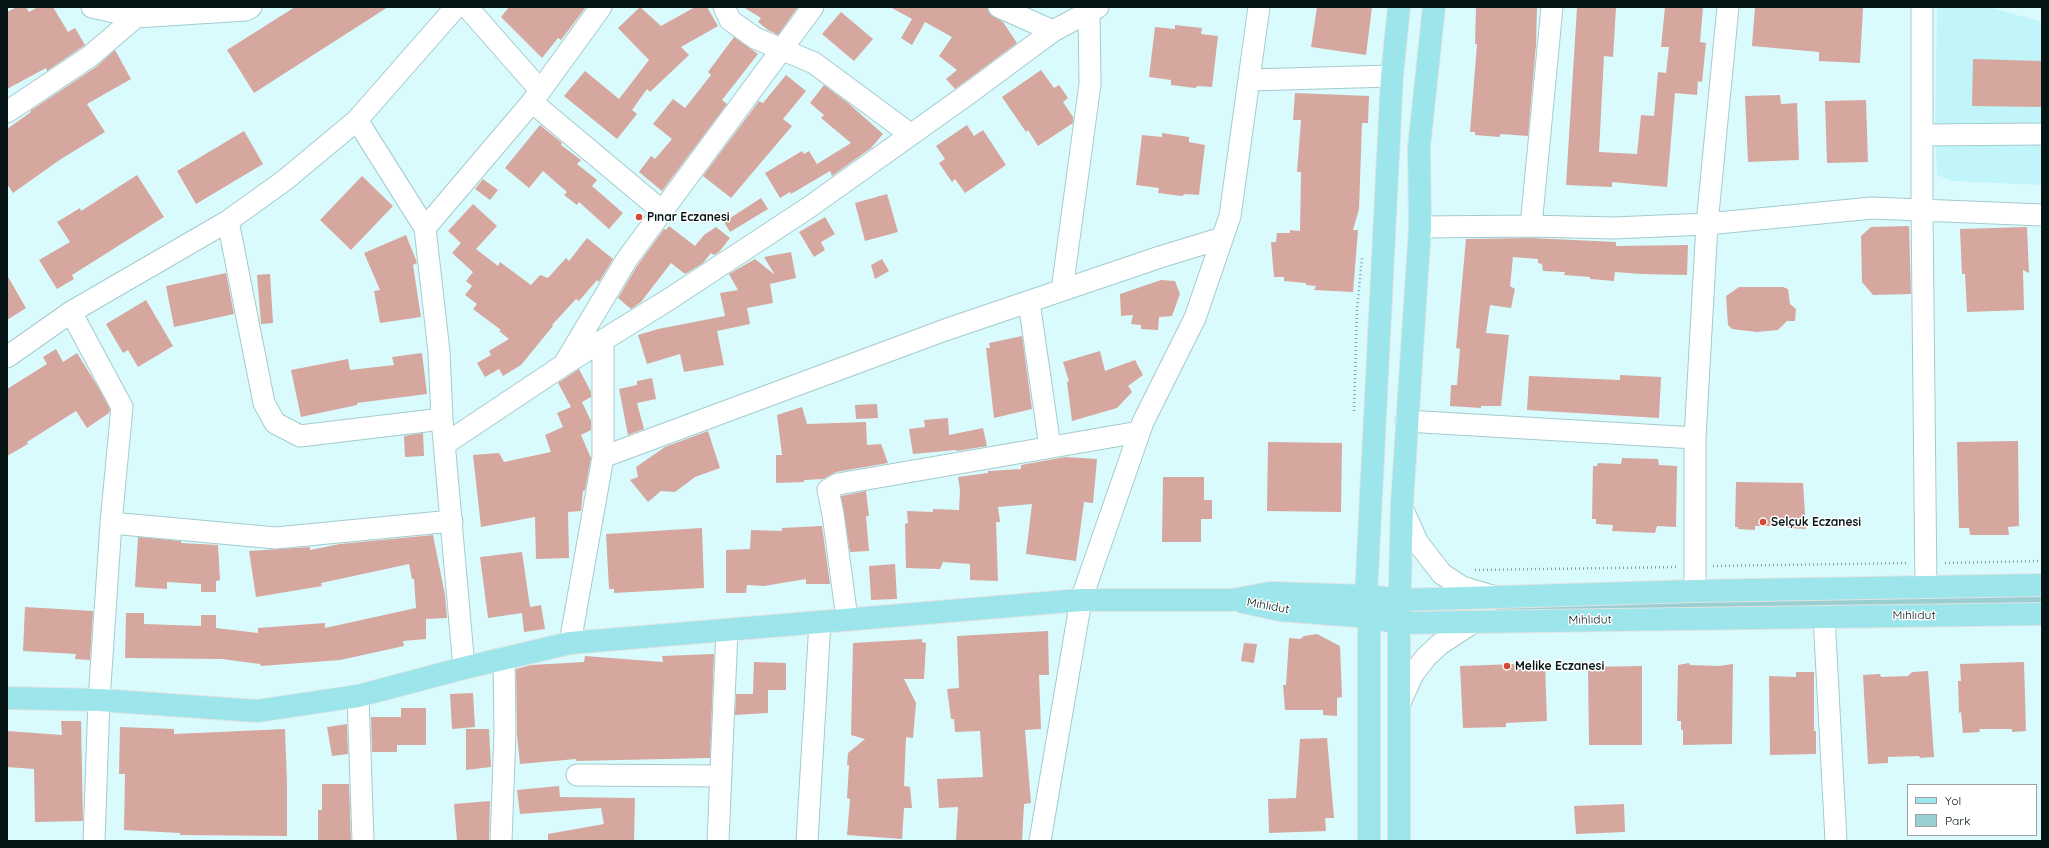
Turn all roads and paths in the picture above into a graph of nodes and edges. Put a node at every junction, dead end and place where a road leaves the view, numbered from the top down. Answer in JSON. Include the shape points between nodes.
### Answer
{"nodes":[{"id":1,"x":92,"y":7,"type":"edge"},
{"id":2,"x":250,"y":7,"type":"edge"},
{"id":3,"x":456,"y":7,"type":"edge"},
{"id":4,"x":467,"y":7,"type":"edge"},
{"id":5,"x":601,"y":7,"type":"edge"},
{"id":6,"x":724,"y":7,"type":"edge"},
{"id":7,"x":813,"y":7,"type":"edge"},
{"id":8,"x":999,"y":7,"type":"edge"},
{"id":9,"x":1259,"y":7,"type":"edge"},
{"id":10,"x":1399,"y":7,"type":"edge"},
{"id":11,"x":1434,"y":7,"type":"edge"},
{"id":12,"x":1552,"y":7,"type":"edge"},
{"id":13,"x":1728,"y":7,"type":"edge"},
{"id":14,"x":1922,"y":7,"type":"edge"},
{"id":15,"x":1093,"y":9,"type":"edge"},
{"id":16,"x":136,"y":17,"type":"junction"},
{"id":17,"x":1053,"y":31,"type":"junction"},
{"id":18,"x":783,"y":48,"type":"junction"},
{"id":19,"x":1392,"y":76,"type":"junction"},
{"id":20,"x":1249,"y":80,"type":"junction"},
{"id":21,"x":536,"y":96,"type":"junction"},
{"id":22,"x":7,"y":112,"type":"edge"},
{"id":23,"x":356,"y":120,"type":"junction"},
{"id":24,"x":910,"y":134,"type":"junction"},
{"id":25,"x":2042,"y":134,"type":"edge"},
{"id":26,"x":1922,"y":136,"type":"junction"},
{"id":27,"x":1922,"y":209,"type":"junction"},
{"id":28,"x":662,"y":211,"type":"junction"},
{"id":29,"x":2042,"y":214,"type":"edge"},
{"id":30,"x":228,"y":221,"type":"junction"},
{"id":31,"x":1708,"y":224,"type":"junction"},
{"id":32,"x":1531,"y":226,"type":"junction"},
{"id":33,"x":1420,"y":227,"type":"junction"},
{"id":34,"x":425,"y":228,"type":"junction"},
{"id":35,"x":1222,"y":238,"type":"junction"},
{"id":36,"x":1062,"y":290,"type":"junction"},
{"id":37,"x":1029,"y":302,"type":"junction"},
{"id":38,"x":71,"y":312,"type":"junction"},
{"id":39,"x":603,"y":340,"type":"junction"},
{"id":40,"x":7,"y":356,"type":"edge"},
{"id":41,"x":565,"y":364,"type":"junction"},
{"id":42,"x":442,"y":419,"type":"junction"},
{"id":43,"x":1406,"y":421,"type":"junction"},
{"id":44,"x":1139,"y":432,"type":"junction"},
{"id":45,"x":1695,"y":438,"type":"junction"},
{"id":46,"x":445,"y":444,"type":"junction"},
{"id":47,"x":1050,"y":447,"type":"junction"},
{"id":48,"x":603,"y":457,"type":"junction"},
{"id":49,"x":1402,"y":507,"type":"junction"},
{"id":50,"x":452,"y":521,"type":"junction"},
{"id":51,"x":111,"y":523,"type":"junction"},
{"id":52,"x":2042,"y":561,"type":"edge"},
{"id":53,"x":1925,"y":563,"type":"junction"},
{"id":54,"x":1696,"y":566,"type":"junction"},
{"id":55,"x":1471,"y":570,"type":"dead end"},
{"id":56,"x":2042,"y":586,"type":"edge"},
{"id":57,"x":1926,"y":588,"type":"junction"},
{"id":58,"x":1695,"y":591,"type":"junction"},
{"id":59,"x":1366,"y":596,"type":"junction"},
{"id":60,"x":1496,"y":597,"type":"junction"},
{"id":61,"x":1081,"y":600,"type":"junction"},
{"id":62,"x":1232,"y":600,"type":"junction"},
{"id":63,"x":1401,"y":600,"type":"junction"},
{"id":64,"x":2042,"y":614,"type":"edge"},
{"id":65,"x":1824,"y":616,"type":"junction"},
{"id":66,"x":1370,"y":617,"type":"junction"},
{"id":67,"x":846,"y":619,"type":"junction"},
{"id":68,"x":820,"y":622,"type":"junction"},
{"id":69,"x":1474,"y":622,"type":"junction"},
{"id":70,"x":1399,"y":623,"type":"junction"},
{"id":71,"x":727,"y":630,"type":"junction"},
{"id":72,"x":570,"y":643,"type":"junction"},
{"id":73,"x":504,"y":658,"type":"junction"},
{"id":74,"x":464,"y":668,"type":"junction"},
{"id":75,"x":358,"y":696,"type":"junction"},
{"id":76,"x":7,"y":698,"type":"edge"},
{"id":77,"x":99,"y":700,"type":"junction"},
{"id":78,"x":1400,"y":705,"type":"junction"},
{"id":79,"x":577,"y":776,"type":"dead end"},
{"id":80,"x":721,"y":776,"type":"junction"},
{"id":81,"x":94,"y":841,"type":"edge"},
{"id":82,"x":363,"y":841,"type":"edge"},
{"id":83,"x":501,"y":841,"type":"edge"},
{"id":84,"x":718,"y":841,"type":"edge"},
{"id":85,"x":807,"y":841,"type":"edge"},
{"id":86,"x":1040,"y":841,"type":"edge"},
{"id":87,"x":1369,"y":841,"type":"edge"},
{"id":88,"x":1399,"y":841,"type":"edge"},
{"id":89,"x":1836,"y":841,"type":"edge"}],
"edges":[{"from":1,"to":16,"type":"street"},
{"from":2,"to":16,"type":"street","via":[[246,10]]},
{"from":3,"to":23,"type":"street"},
{"from":4,"to":21,"type":"street"},
{"from":5,"to":21,"type":"street"},
{"from":6,"to":18,"type":"street","via":[[730,20],[756,38]]},
{"from":7,"to":18,"type":"street"},
{"from":8,"to":17,"type":"street"},
{"from":9,"to":20,"type":"street"},
{"from":10,"to":19,"type":"main road"},
{"from":11,"to":33,"type":"main road","via":[[1419,147]]},
{"from":12,"to":32,"type":"street"},
{"from":13,"to":31,"type":"street"},
{"from":14,"to":26,"type":"street"},
{"from":15,"to":17,"type":"street"},
{"from":15,"to":36,"type":"street","via":[[1090,84]]},
{"from":16,"to":22,"type":"street","via":[[89,57]]},
{"from":17,"to":24,"type":"street"},
{"from":18,"to":24,"type":"street","via":[[814,63]]},
{"from":18,"to":28,"type":"street"},
{"from":19,"to":20,"type":"street"},
{"from":19,"to":59,"type":"main road"},
{"from":20,"to":35,"type":"street","via":[[1230,216]]},
{"from":21,"to":28,"type":"street"},
{"from":21,"to":34,"type":"street"},
{"from":23,"to":30,"type":"street","via":[[285,180]]},
{"from":23,"to":34,"type":"street"},
{"from":24,"to":39,"type":"street","via":[[808,208]]},
{"from":25,"to":26,"type":"street"},
{"from":26,"to":27,"type":"street"},
{"from":27,"to":29,"type":"street"},
{"from":27,"to":31,"type":"street","via":[[1872,208]]},
{"from":27,"to":53,"type":"street"},
{"from":28,"to":41,"type":"street","via":[[628,259]]},
{"from":30,"to":38,"type":"street"},
{"from":30,"to":42,"type":"street","via":[[264,403],[275,423],[300,436]]},
{"from":31,"to":32,"type":"street","via":[[1613,228]]},
{"from":31,"to":45,"type":"street"},
{"from":32,"to":33,"type":"street"},
{"from":33,"to":43,"type":"main road"},
{"from":34,"to":42,"type":"street","via":[[439,352]]},
{"from":35,"to":36,"type":"street"},
{"from":35,"to":44,"type":"street","via":[[1194,318]]},
{"from":36,"to":37,"type":"street"},
{"from":37,"to":47,"type":"street"},
{"from":37,"to":48,"type":"street"},
{"from":38,"to":40,"type":"street"},
{"from":38,"to":51,"type":"street","via":[[122,407]]},
{"from":39,"to":41,"type":"street"},
{"from":39,"to":48,"type":"street"},
{"from":41,"to":46,"type":"street"},
{"from":42,"to":46,"type":"street"},
{"from":43,"to":45,"type":"street"},
{"from":43,"to":49,"type":"main road"},
{"from":44,"to":47,"type":"street"},
{"from":44,"to":61,"type":"street"},
{"from":45,"to":54,"type":"street"},
{"from":46,"to":50,"type":"street"},
{"from":47,"to":67,"type":"street","via":[[838,484],[828,490]]},
{"from":48,"to":72,"type":"street"},
{"from":49,"to":60,"type":"street","via":[[1418,544],[1442,574],[1462,587]]},
{"from":49,"to":63,"type":"main road"},
{"from":50,"to":51,"type":"street","via":[[276,538]]},
{"from":50,"to":74,"type":"street"},
{"from":51,"to":77,"type":"street"},
{"from":52,"to":53,"type":"path"},
{"from":53,"to":54,"type":"path"},
{"from":53,"to":57,"type":"street"},
{"from":54,"to":55,"type":"path"},
{"from":54,"to":58,"type":"street"},
{"from":56,"to":57,"type":"main road","name":"Mıhlıdut"},
{"from":57,"to":58,"type":"main road","name":"Mıhlıdut"},
{"from":58,"to":60,"type":"main road","name":"Mıhlıdut"},
{"from":59,"to":62,"type":"main road","name":"Mıhlıdut","via":[[1270,593]]},
{"from":59,"to":63,"type":"main road","name":"Mıhlıdut"},
{"from":59,"to":66,"type":"main road"},
{"from":60,"to":63,"type":"main road","name":"Mıhlıdut"},
{"from":61,"to":62,"type":"main road"},
{"from":61,"to":67,"type":"main road"},
{"from":61,"to":86,"type":"street"},
{"from":62,"to":66,"type":"main road","name":"Mıhlıdut","via":[[1280,610]]},
{"from":63,"to":70,"type":"main road"},
{"from":64,"to":65,"type":"main road","name":"Mıhlıdut"},
{"from":65,"to":69,"type":"main road","name":"Mıhlıdut"},
{"from":65,"to":89,"type":"street"},
{"from":66,"to":70,"type":"main road","name":"Mıhlıdut"},
{"from":66,"to":87,"type":"main road"},
{"from":67,"to":68,"type":"main road"},
{"from":68,"to":71,"type":"main road"},
{"from":68,"to":85,"type":"street"},
{"from":69,"to":70,"type":"main road","name":"Mıhlıdut"},
{"from":69,"to":78,"type":"street","via":[[1440,644],[1426,657],[1412,674]]},
{"from":70,"to":78,"type":"main road"},
{"from":71,"to":72,"type":"main road"},
{"from":71,"to":80,"type":"street"},
{"from":72,"to":73,"type":"main road"},
{"from":73,"to":74,"type":"main road"},
{"from":73,"to":83,"type":"street","via":[[505,732]]},
{"from":74,"to":75,"type":"main road"},
{"from":75,"to":77,"type":"main road","via":[[257,711]]},
{"from":75,"to":82,"type":"street"},
{"from":76,"to":77,"type":"main road"},
{"from":77,"to":81,"type":"street"},
{"from":78,"to":88,"type":"main road"},
{"from":79,"to":80,"type":"street"},
{"from":80,"to":84,"type":"street"}]}
